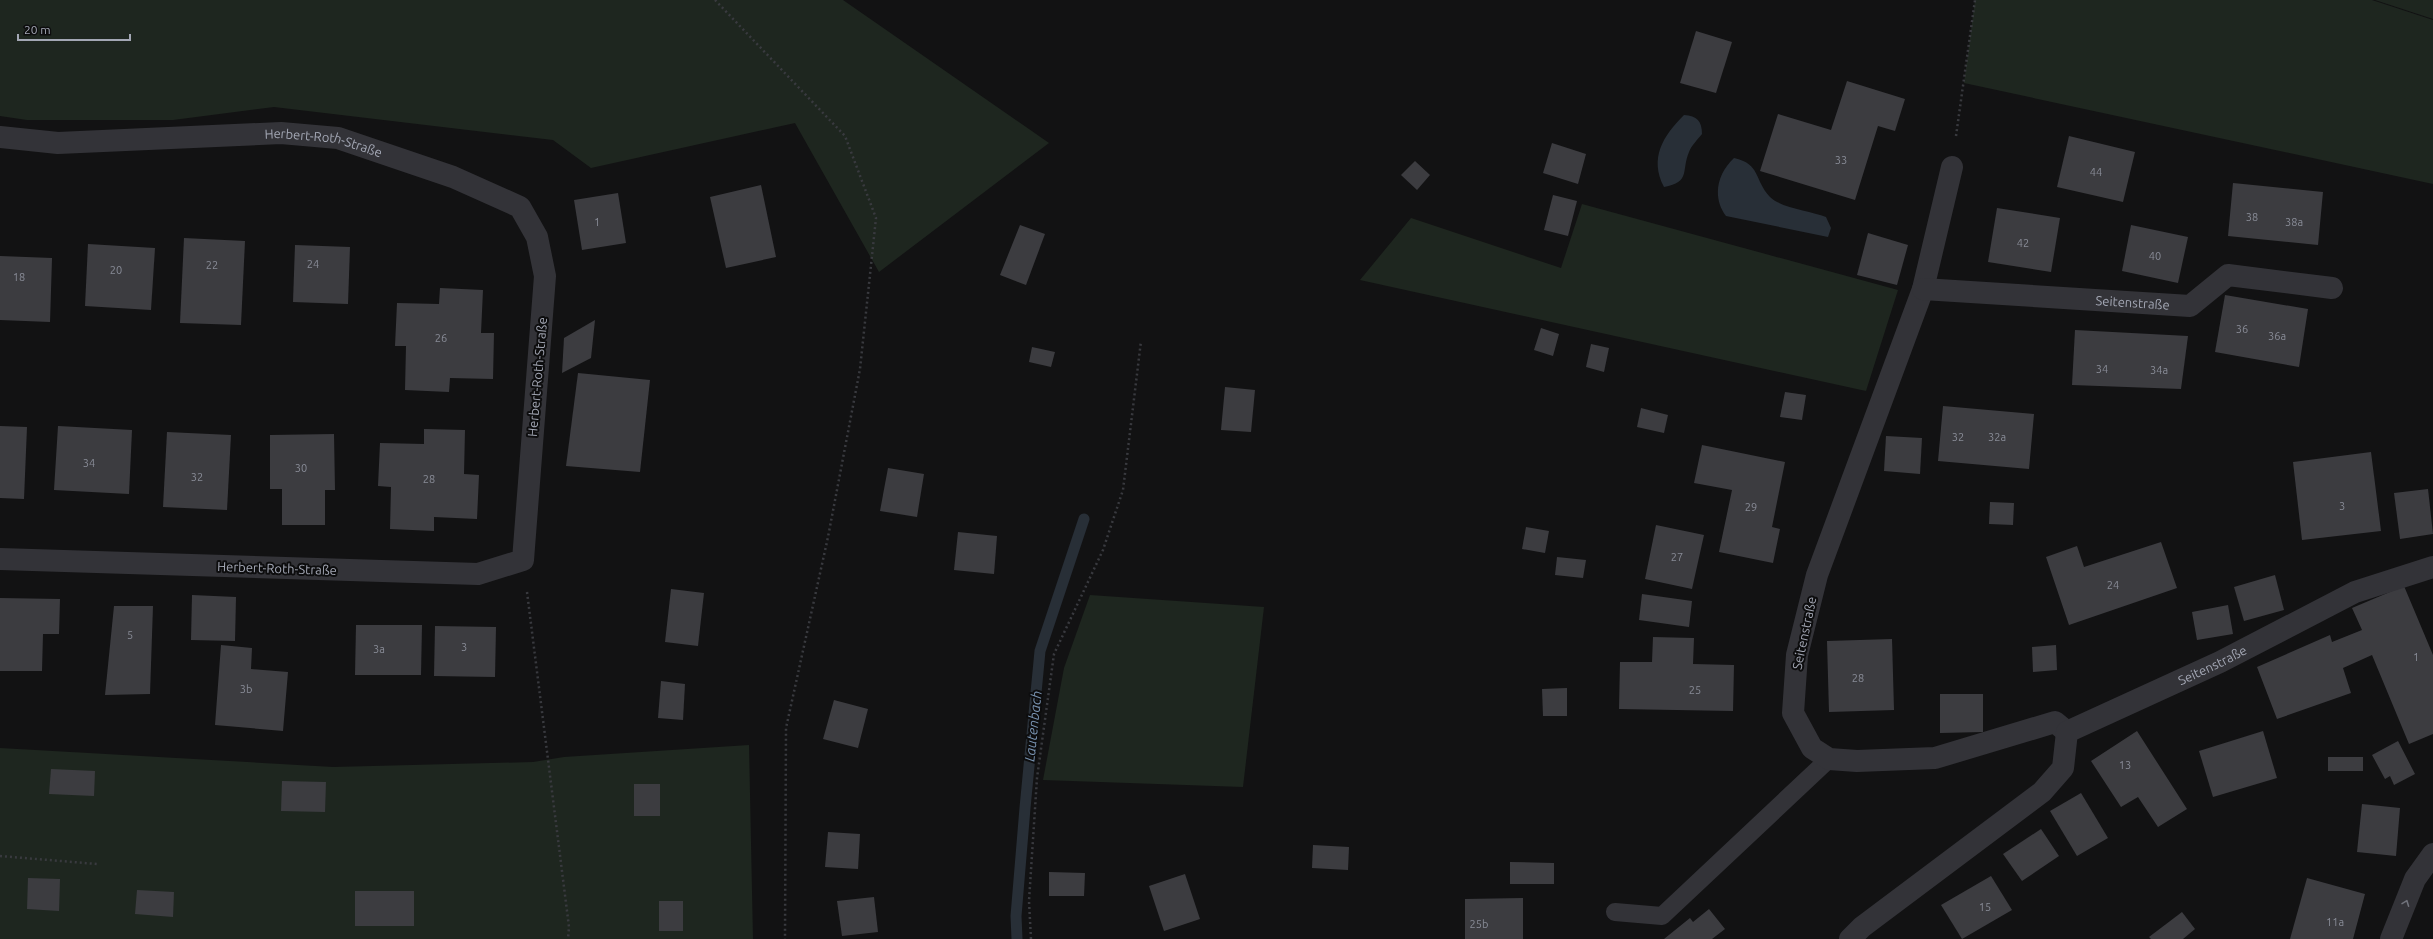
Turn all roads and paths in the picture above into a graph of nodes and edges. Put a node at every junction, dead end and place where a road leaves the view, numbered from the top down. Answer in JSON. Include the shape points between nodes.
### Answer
{"nodes":[{"id":1,"x":715,"y":0,"type":"edge"},
{"id":2,"x":1975,"y":0,"type":"edge"},
{"id":3,"x":0,"y":137,"type":"edge"},
{"id":4,"x":1952,"y":166,"type":"joint"},
{"id":5,"x":2332,"y":288,"type":"dead end"},
{"id":6,"x":1923,"y":289,"type":"junction"},
{"id":7,"x":1141,"y":341,"type":"dead end"},
{"id":8,"x":0,"y":559,"type":"edge"},
{"id":9,"x":523,"y":560,"type":"junction"},
{"id":10,"x":2433,"y":567,"type":"edge"},
{"id":11,"x":2067,"y":732,"type":"junction"},
{"id":12,"x":1829,"y":759,"type":"junction"},
{"id":13,"x":2433,"y":854,"type":"edge"},
{"id":14,"x":0,"y":856,"type":"edge"},
{"id":15,"x":97,"y":864,"type":"dead end"},
{"id":16,"x":1615,"y":912,"type":"dead end"},
{"id":17,"x":568,"y":939,"type":"edge"},
{"id":18,"x":785,"y":939,"type":"edge"},
{"id":19,"x":1031,"y":939,"type":"edge"},
{"id":20,"x":1850,"y":939,"type":"edge"},
{"id":21,"x":2391,"y":939,"type":"edge"}],
"edges":[{"from":1,"to":18,"type":"path","via":[[844,136],[876,218],[860,369],[828,537],[786,728]]},
{"from":2,"to":4,"type":"path"},
{"from":3,"to":9,"type":"street","name":"Herbert-Roth-Straße","via":[[58,143],[281,133],[338,138],[453,176],[520,207],[537,237],[545,276]]},
{"from":4,"to":6,"type":"street","name":"Seitenstraße"},
{"from":5,"to":6,"type":"street","name":"Seitenstraße","via":[[2228,275],[2190,306]]},
{"from":6,"to":12,"type":"street","name":"Seitenstraße","via":[[1817,575],[1797,655],[1793,713],[1812,748]]},
{"from":7,"to":19,"type":"path","via":[[1123,490],[1103,550],[1054,654],[1037,778],[1030,901]]},
{"from":8,"to":9,"type":"street","name":"Herbert-Roth-Straße","via":[[478,574]]},
{"from":9,"to":17,"type":"path","via":[[569,928]]},
{"from":10,"to":11,"type":"street","name":"Seitenstraße","via":[[2355,592],[2220,662]]},
{"from":11,"to":12,"type":"street","name":"Seitenstraße","via":[[2055,722],[1934,758],[1857,761]]},
{"from":11,"to":20,"type":"street","via":[[2063,768],[2042,792]]},
{"from":12,"to":16,"type":"lane","via":[[1662,916]]},
{"from":21,"to":13,"type":"street","one_way":true,"via":[[2415,879]]},
{"from":14,"to":15,"type":"path"}]}
